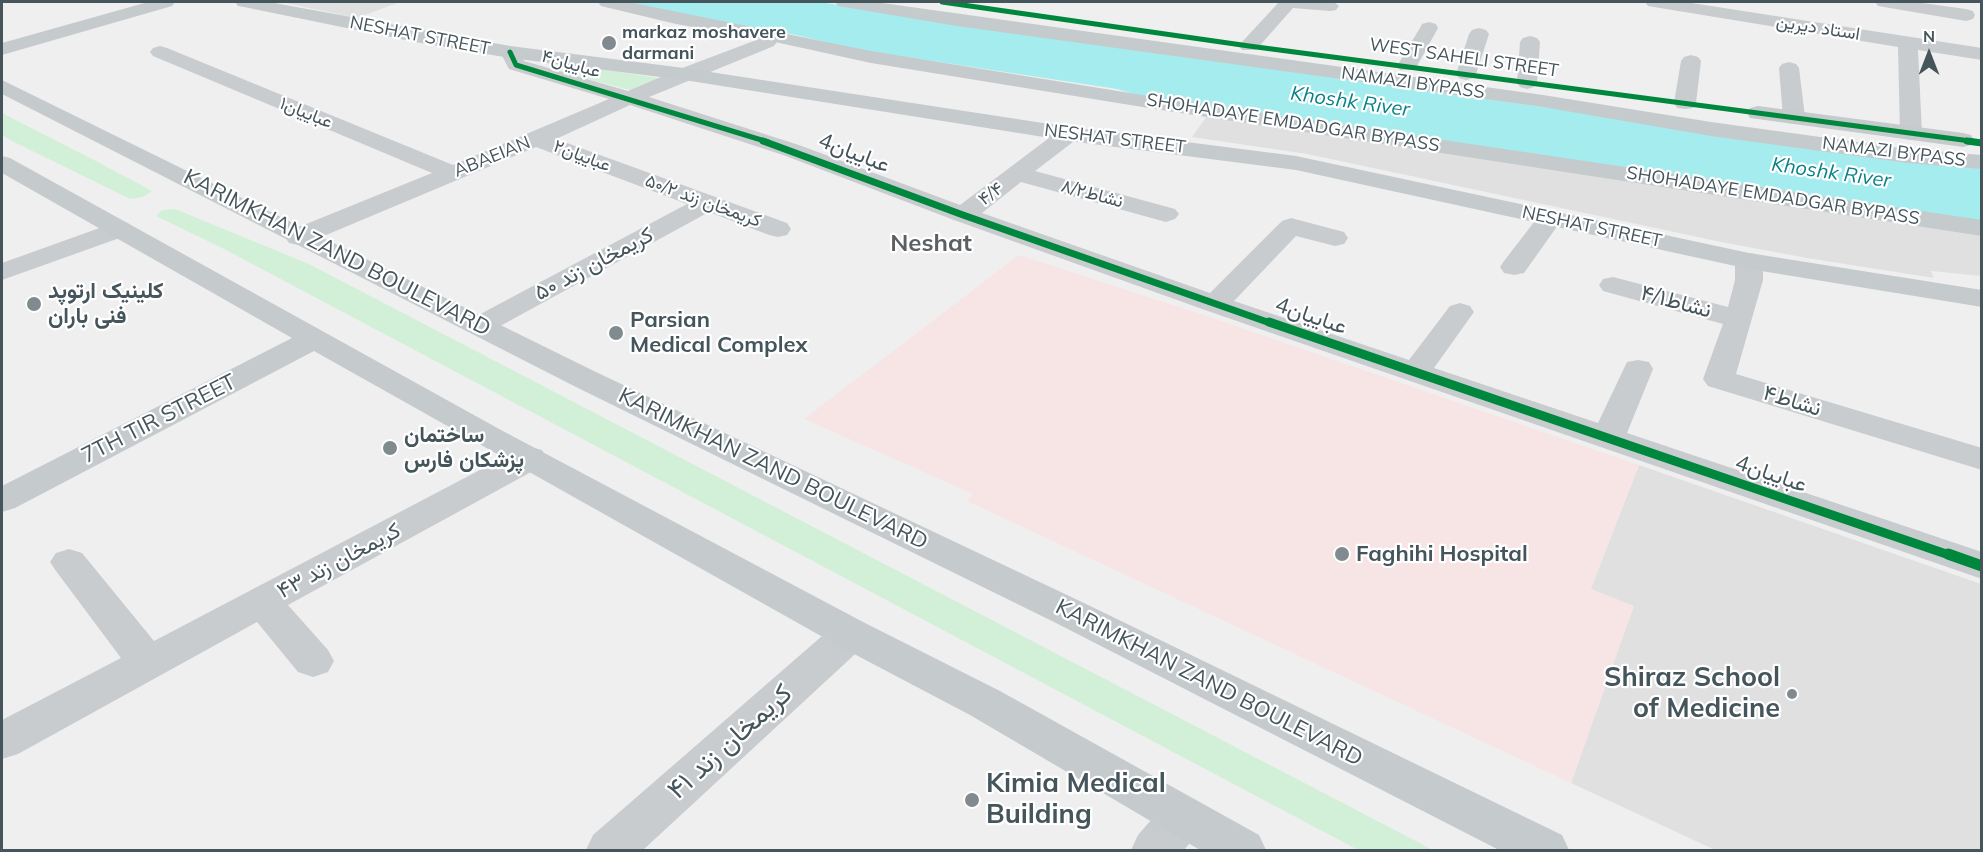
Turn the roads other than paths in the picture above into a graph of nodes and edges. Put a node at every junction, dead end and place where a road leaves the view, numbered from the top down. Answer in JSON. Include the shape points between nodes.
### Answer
{"nodes":[{"id":1,"x":166,"y":2,"type":"edge"},
{"id":2,"x":244,"y":2,"type":"edge"},
{"id":3,"x":607,"y":2,"type":"edge"},
{"id":4,"x":844,"y":2,"type":"edge"},
{"id":5,"x":942,"y":2,"type":"edge"},
{"id":6,"x":1290,"y":2,"type":"edge"},
{"id":7,"x":1654,"y":2,"type":"edge"},
{"id":8,"x":1796,"y":2,"type":"edge"},
{"id":9,"x":1884,"y":2,"type":"edge"},
{"id":10,"x":1330,"y":6,"type":"dead end"},
{"id":11,"x":1967,"y":8,"type":"edge"},
{"id":12,"x":1788,"y":23,"type":"junction"},
{"id":13,"x":1429,"y":28,"type":"dead end"},
{"id":14,"x":1479,"y":34,"type":"dead end"},
{"id":15,"x":768,"y":42,"type":"dead end"},
{"id":16,"x":1530,"y":42,"type":"dead end"},
{"id":17,"x":1908,"y":42,"type":"junction"},
{"id":18,"x":1249,"y":46,"type":"junction"},
{"id":19,"x":2,"y":49,"type":"edge"},
{"id":20,"x":1961,"y":51,"type":"junction"},
{"id":21,"x":160,"y":52,"type":"dead end"},
{"id":22,"x":510,"y":52,"type":"junction"},
{"id":23,"x":1982,"y":54,"type":"edge"},
{"id":24,"x":1691,"y":61,"type":"dead end"},
{"id":25,"x":1407,"y":66,"type":"junction"},
{"id":26,"x":1789,"y":68,"type":"dead end"},
{"id":27,"x":684,"y":74,"type":"junction"},
{"id":28,"x":1466,"y":74,"type":"junction"},
{"id":29,"x":1533,"y":84,"type":"junction"},
{"id":30,"x":2,"y":86,"type":"edge"},
{"id":31,"x":629,"y":98,"type":"junction"},
{"id":32,"x":1685,"y":103,"type":"junction"},
{"id":33,"x":1794,"y":117,"type":"junction"},
{"id":34,"x":1911,"y":133,"type":"junction"},
{"id":35,"x":1069,"y":134,"type":"junction"},
{"id":36,"x":536,"y":139,"type":"junction"},
{"id":37,"x":1982,"y":143,"type":"edge"},
{"id":38,"x":1982,"y":162,"type":"edge"},
{"id":39,"x":2,"y":163,"type":"edge"},
{"id":40,"x":452,"y":173,"type":"junction"},
{"id":41,"x":628,"y":173,"type":"joint"},
{"id":42,"x":1018,"y":174,"type":"junction"},
{"id":43,"x":707,"y":203,"type":"junction"},
{"id":44,"x":1166,"y":214,"type":"dead end"},
{"id":45,"x":963,"y":215,"type":"junction"},
{"id":46,"x":1550,"y":218,"type":"junction"},
{"id":47,"x":1982,"y":228,"type":"edge"},
{"id":48,"x":118,"y":229,"type":"junction"},
{"id":49,"x":778,"y":230,"type":"dead end"},
{"id":50,"x":298,"y":237,"type":"junction"},
{"id":51,"x":1335,"y":238,"type":"dead end"},
{"id":52,"x":1749,"y":261,"type":"junction"},
{"id":53,"x":1514,"y":267,"type":"dead end"},
{"id":54,"x":2,"y":272,"type":"edge"},
{"id":55,"x":1613,"y":285,"type":"dead end"},
{"id":56,"x":1982,"y":299,"type":"edge"},
{"id":57,"x":1215,"y":304,"type":"junction"},
{"id":58,"x":1460,"y":312,"type":"dead end"},
{"id":59,"x":1739,"y":319,"type":"junction"},
{"id":60,"x":481,"y":325,"type":"junction"},
{"id":61,"x":316,"y":338,"type":"junction"},
{"id":62,"x":1638,"y":369,"type":"dead end"},
{"id":63,"x":1415,"y":373,"type":"junction"},
{"id":64,"x":1608,"y":439,"type":"junction"},
{"id":65,"x":530,"y":458,"type":"junction"},
{"id":66,"x":1982,"y":459,"type":"edge"},
{"id":67,"x":2,"y":500,"type":"edge"},
{"id":68,"x":69,"y":562,"type":"dead end"},
{"id":69,"x":1982,"y":566,"type":"edge"},
{"id":70,"x":262,"y":602,"type":"junction"},
{"id":71,"x":851,"y":633,"type":"junction"},
{"id":72,"x":313,"y":661,"type":"dead end"},
{"id":73,"x":147,"y":662,"type":"junction"},
{"id":74,"x":2,"y":741,"type":"edge"},
{"id":75,"x":1169,"y":834,"type":"edge"},
{"id":76,"x":610,"y":850,"type":"edge"},
{"id":77,"x":1242,"y":850,"type":"edge"},
{"id":78,"x":1545,"y":850,"type":"edge"}],
"edges":[{"from":1,"to":19,"type":"main road"},
{"from":2,"to":22,"type":"main road","name":"NESHAT STREET"},
{"from":3,"to":47,"type":"main road","name":"SHOHADAYE EMDADGAR BYPASS","via":[[882,59]]},
{"from":4,"to":38,"type":"main road","name":"NAMAZI BYPASS","via":[[1543,101],[1723,131]]},
{"from":5,"to":18,"type":"main road","name":"WEST SAHELI STREET"},
{"from":6,"to":10,"type":"street"},
{"from":6,"to":18,"type":"street"},
{"from":7,"to":12,"type":"street","name":"استاد دیرین"},
{"from":8,"to":12,"type":"street"},
{"from":9,"to":11,"type":"street"},
{"from":11,"to":20,"type":"street"},
{"from":12,"to":17,"type":"street","name":"استاد دیرین"},
{"from":13,"to":25,"type":"street"},
{"from":14,"to":28,"type":"street"},
{"from":15,"to":27,"type":"street","name":"ABAEIAN"},
{"from":16,"to":29,"type":"street"},
{"from":17,"to":20,"type":"street","name":"استاد دیرین"},
{"from":17,"to":34,"type":"street"},
{"from":18,"to":25,"type":"main road","name":"WEST SAHELI STREET"},
{"from":20,"to":23,"type":"street","name":"استاد دیرین"},
{"from":21,"to":40,"type":"street","name":"عباییان۱"},
{"from":22,"to":27,"type":"main road","name":"NESHAT STREET"},
{"from":22,"to":31,"type":"street","name":"عباییان۴","via":[[516,65]]},
{"from":24,"to":32,"type":"street"},
{"from":25,"to":28,"type":"main road","name":"WEST SAHELI STREET"},
{"from":26,"to":33,"type":"street"},
{"from":27,"to":31,"type":"street","name":"ABAEIAN"},
{"from":27,"to":35,"type":"main road","name":"NESHAT STREET"},
{"from":28,"to":29,"type":"main road","name":"WEST SAHELI STREET"},
{"from":29,"to":32,"type":"main road","name":"WEST SAHELI STREET"},
{"from":29,"to":38,"type":"main road","via":[[1717,122]]},
{"from":30,"to":50,"type":"main road","name":"KARIMKHAN ZAND BOULEVARD"},
{"from":31,"to":36,"type":"street","name":"ABAEIAN"},
{"from":31,"to":45,"type":"street","name":"عباییان4","via":[[791,150]]},
{"from":32,"to":33,"type":"main road","name":"WEST SAHELI STREET"},
{"from":33,"to":34,"type":"main road","name":"WEST SAHELI STREET"},
{"from":34,"to":37,"type":"main road","name":"WEST SAHELI STREET"},
{"from":35,"to":42,"type":"street","name":"۴/۴"},
{"from":35,"to":46,"type":"main road","name":"NESHAT STREET","via":[[1296,163]]},
{"from":36,"to":40,"type":"street","name":"ABAEIAN"},
{"from":36,"to":41,"type":"street","name":"عباییان۲"},
{"from":39,"to":48,"type":"main road"},
{"from":40,"to":50,"type":"street","name":"ABAEIAN"},
{"from":41,"to":43,"type":"street","name":"کریمخان زند ۵۰/۲"},
{"from":42,"to":44,"type":"street","name":"نشاط۸/۲"},
{"from":42,"to":45,"type":"street","name":"۴/۴"},
{"from":43,"to":49,"type":"street","name":"کریمخان زند ۵۰/۲"},
{"from":43,"to":60,"type":"street","name":"کریمخان زند ۵۰"},
{"from":45,"to":57,"type":"street","name":"عباییان4"},
{"from":46,"to":52,"type":"main road","name":"NESHAT STREET"},
{"from":46,"to":53,"type":"street"},
{"from":48,"to":54,"type":"street"},
{"from":48,"to":61,"type":"main road"},
{"from":50,"to":60,"type":"main road","name":"KARIMKHAN ZAND BOULEVARD"},
{"from":51,"to":57,"type":"street","via":[[1291,226]]},
{"from":52,"to":56,"type":"main road","name":"NESHAT STREET"},
{"from":52,"to":59,"type":"street","name":"نشاط۴","via":[[1749,280]]},
{"from":55,"to":59,"type":"street","name":"نشاط۴/۱"},
{"from":57,"to":63,"type":"street","name":"عباییان4"},
{"from":58,"to":63,"type":"street"},
{"from":59,"to":66,"type":"street","name":"نشاط۴","via":[[1719,380]]},
{"from":60,"to":78,"type":"main road","name":"KARIMKHAN ZAND BOULEVARD"},
{"from":61,"to":65,"type":"main road"},
{"from":61,"to":67,"type":"main road","name":"7TH TIR STREET"},
{"from":62,"to":64,"type":"street"},
{"from":63,"to":64,"type":"street","name":"عباییان4"},
{"from":64,"to":69,"type":"street","name":"عباییان4"},
{"from":65,"to":70,"type":"street","name":"کریمخان زند ۴۳"},
{"from":65,"to":71,"type":"main road"},
{"from":68,"to":73,"type":"street"},
{"from":70,"to":72,"type":"street"},
{"from":70,"to":73,"type":"street","name":"کریمخان زند ۴۳"},
{"from":71,"to":75,"type":"main road","via":[[985,703]]},
{"from":71,"to":76,"type":"street","name":"کریمخان زند ۴۱"},
{"from":73,"to":74,"type":"street","name":"کریمخان زند ۴۳"},
{"from":75,"to":77,"type":"main road"}]}
